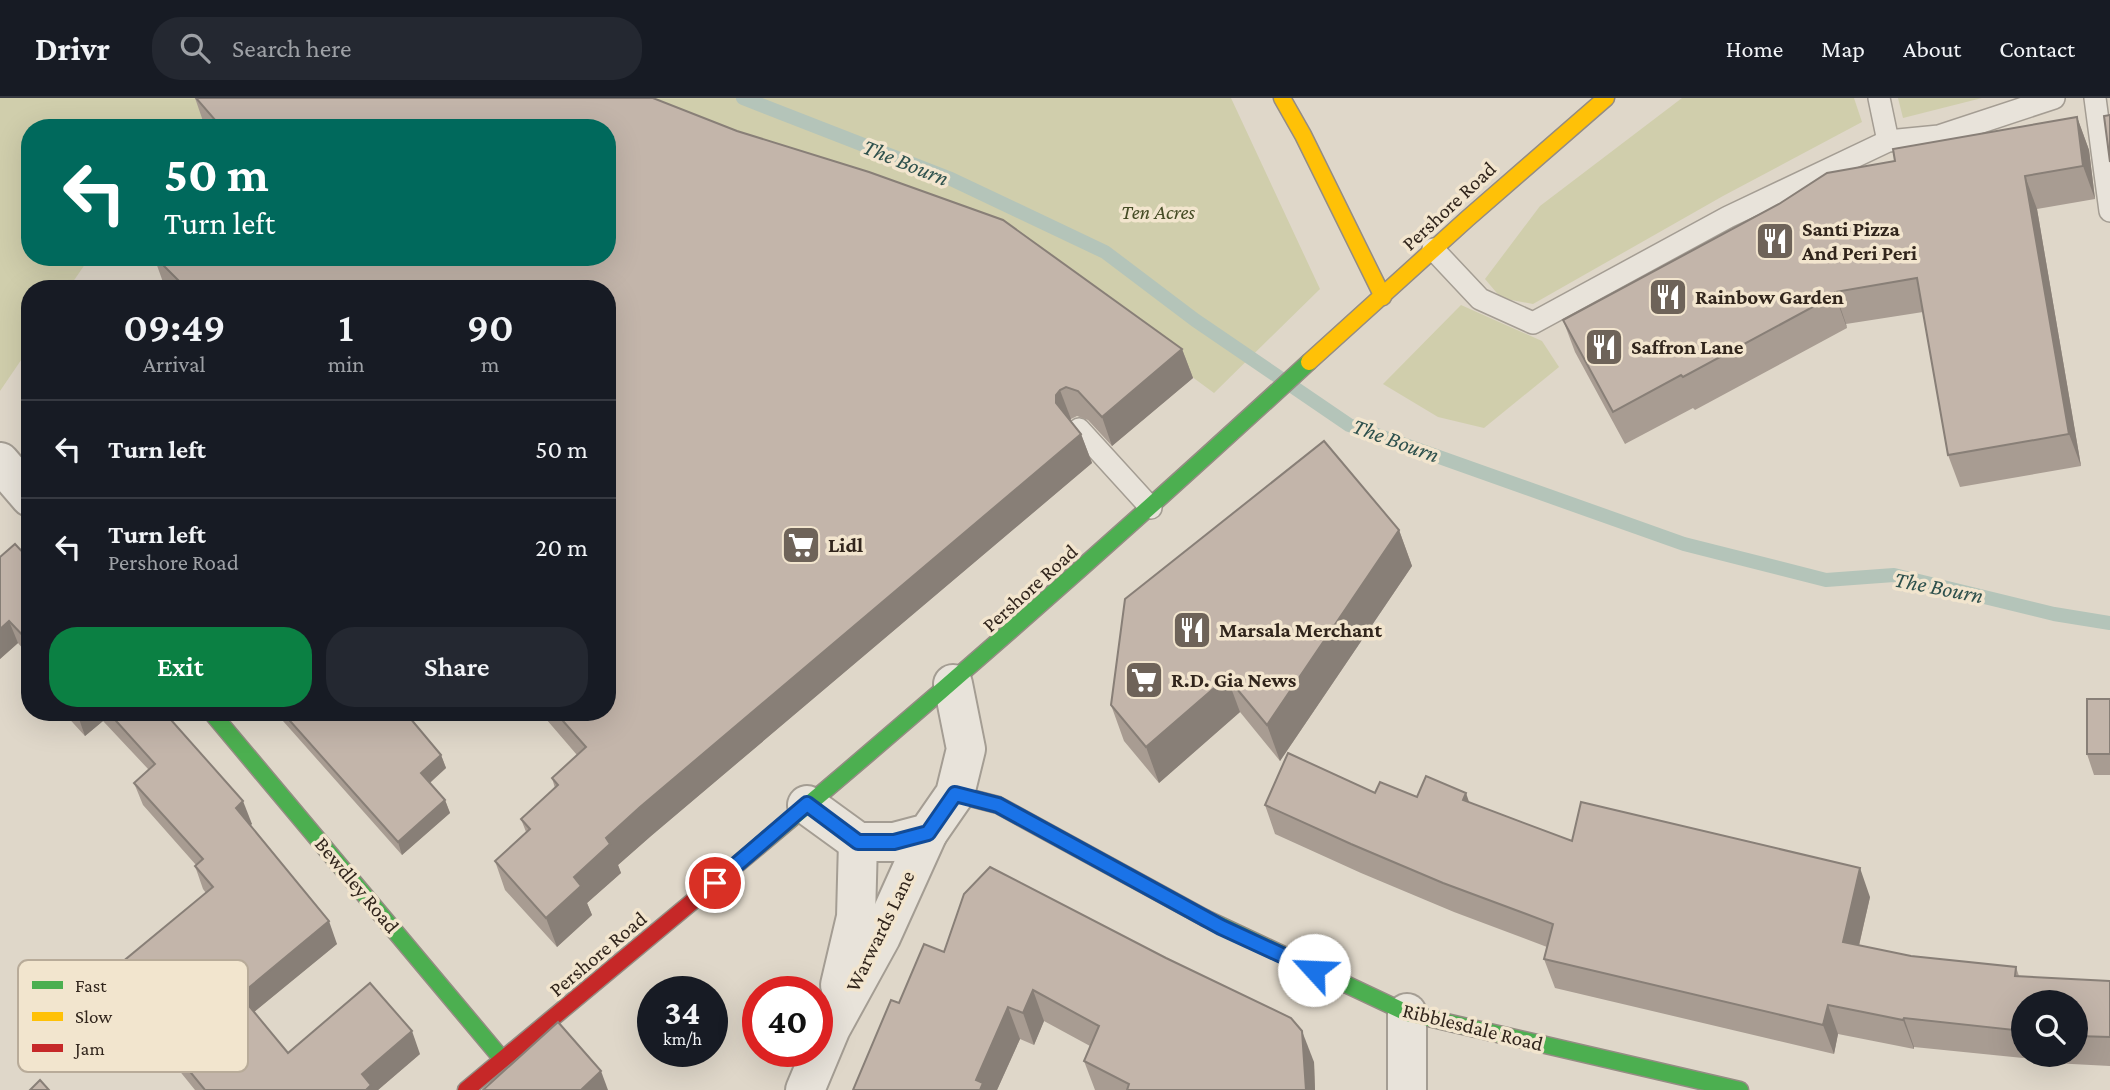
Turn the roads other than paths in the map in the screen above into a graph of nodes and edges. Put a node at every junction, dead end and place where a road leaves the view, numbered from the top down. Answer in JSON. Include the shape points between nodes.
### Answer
{"nodes":[{"id":1,"x":1282,"y":98,"type":"edge"},
{"id":2,"x":1606,"y":98,"type":"edge"},
{"id":3,"x":1879,"y":98,"type":"edge"},
{"id":4,"x":2054,"y":98,"type":"edge"},
{"id":5,"x":2095,"y":98,"type":"edge"},
{"id":6,"x":1888,"y":141,"type":"junction"},
{"id":7,"x":2109,"y":217,"type":"edge"},
{"id":8,"x":1433,"y":248,"type":"junction"},
{"id":9,"x":1383,"y":297,"type":"junction"},
{"id":10,"x":1080,"y":429,"type":"edge"},
{"id":11,"x":0,"y":462,"type":"edge"},
{"id":12,"x":21,"y":486,"type":"edge"},
{"id":13,"x":1150,"y":508,"type":"junction"},
{"id":14,"x":953,"y":684,"type":"junction"},
{"id":15,"x":219,"y":721,"type":"edge"},
{"id":16,"x":966,"y":749,"type":"junction"},
{"id":17,"x":955,"y":794,"type":"junction"},
{"id":18,"x":807,"y":804,"type":"junction"},
{"id":19,"x":998,"y":805,"type":"junction"},
{"id":20,"x":928,"y":833,"type":"junction"},
{"id":21,"x":858,"y":842,"type":"junction"},
{"id":22,"x":1408,"y":1013,"type":"junction"},
{"id":23,"x":833,"y":1019,"type":"edge"},
{"id":24,"x":833,"y":1024,"type":"edge"},
{"id":25,"x":502,"y":1059,"type":"junction"},
{"id":26,"x":814,"y":1067,"type":"edge"},
{"id":27,"x":466,"y":1090,"type":"edge"},
{"id":28,"x":804,"y":1090,"type":"edge"},
{"id":29,"x":1407,"y":1090,"type":"edge"},
{"id":30,"x":1740,"y":1090,"type":"edge"}],
"edges":[{"from":1,"to":9,"type":"main road"},
{"from":2,"to":8,"type":"main road","name":"Pershore Road"},
{"from":3,"to":6,"type":"lane"},
{"from":4,"to":6,"type":"lane","via":[[1939,135]]},
{"from":5,"to":7,"type":"lane"},
{"from":6,"to":8,"type":"lane","via":[[1728,217],[1534,323],[1480,299]]},
{"from":8,"to":9,"type":"main road","name":"Pershore Road"},
{"from":9,"to":13,"type":"main road","name":"Pershore Road"},
{"from":10,"to":13,"type":"lane"},
{"from":11,"to":12,"type":"street"},
{"from":13,"to":14,"type":"main road","name":"Pershore Road"},
{"from":14,"to":16,"type":"street"},
{"from":14,"to":18,"type":"main road","name":"Pershore Road"},
{"from":15,"to":25,"type":"main road","name":"Bewdley Road"},
{"from":16,"to":17,"type":"street"},
{"from":16,"to":19,"type":"street"},
{"from":17,"to":19,"type":"main road","name":"Ribblesdale Road"},
{"from":17,"to":20,"type":"street","name":"Warwards Lane"},
{"from":18,"to":21,"type":"street"},
{"from":18,"to":25,"type":"main road","name":"Pershore Road"},
{"from":19,"to":22,"type":"main road","name":"Ribblesdale Road","via":[[1221,927]]},
{"from":20,"to":21,"type":"street","via":[[894,842]]},
{"from":20,"to":24,"type":"street","name":"Warwards Lane","via":[[881,937]]},
{"from":21,"to":23,"type":"street","name":"Warwards Lane","via":[[856,917]]},
{"from":22,"to":29,"type":"street"},
{"from":22,"to":30,"type":"main road","name":"Ribblesdale Road"},
{"from":25,"to":27,"type":"main road","name":"Pershore Road"},
{"from":26,"to":28,"type":"street","name":"Warwards Lane"}]}
